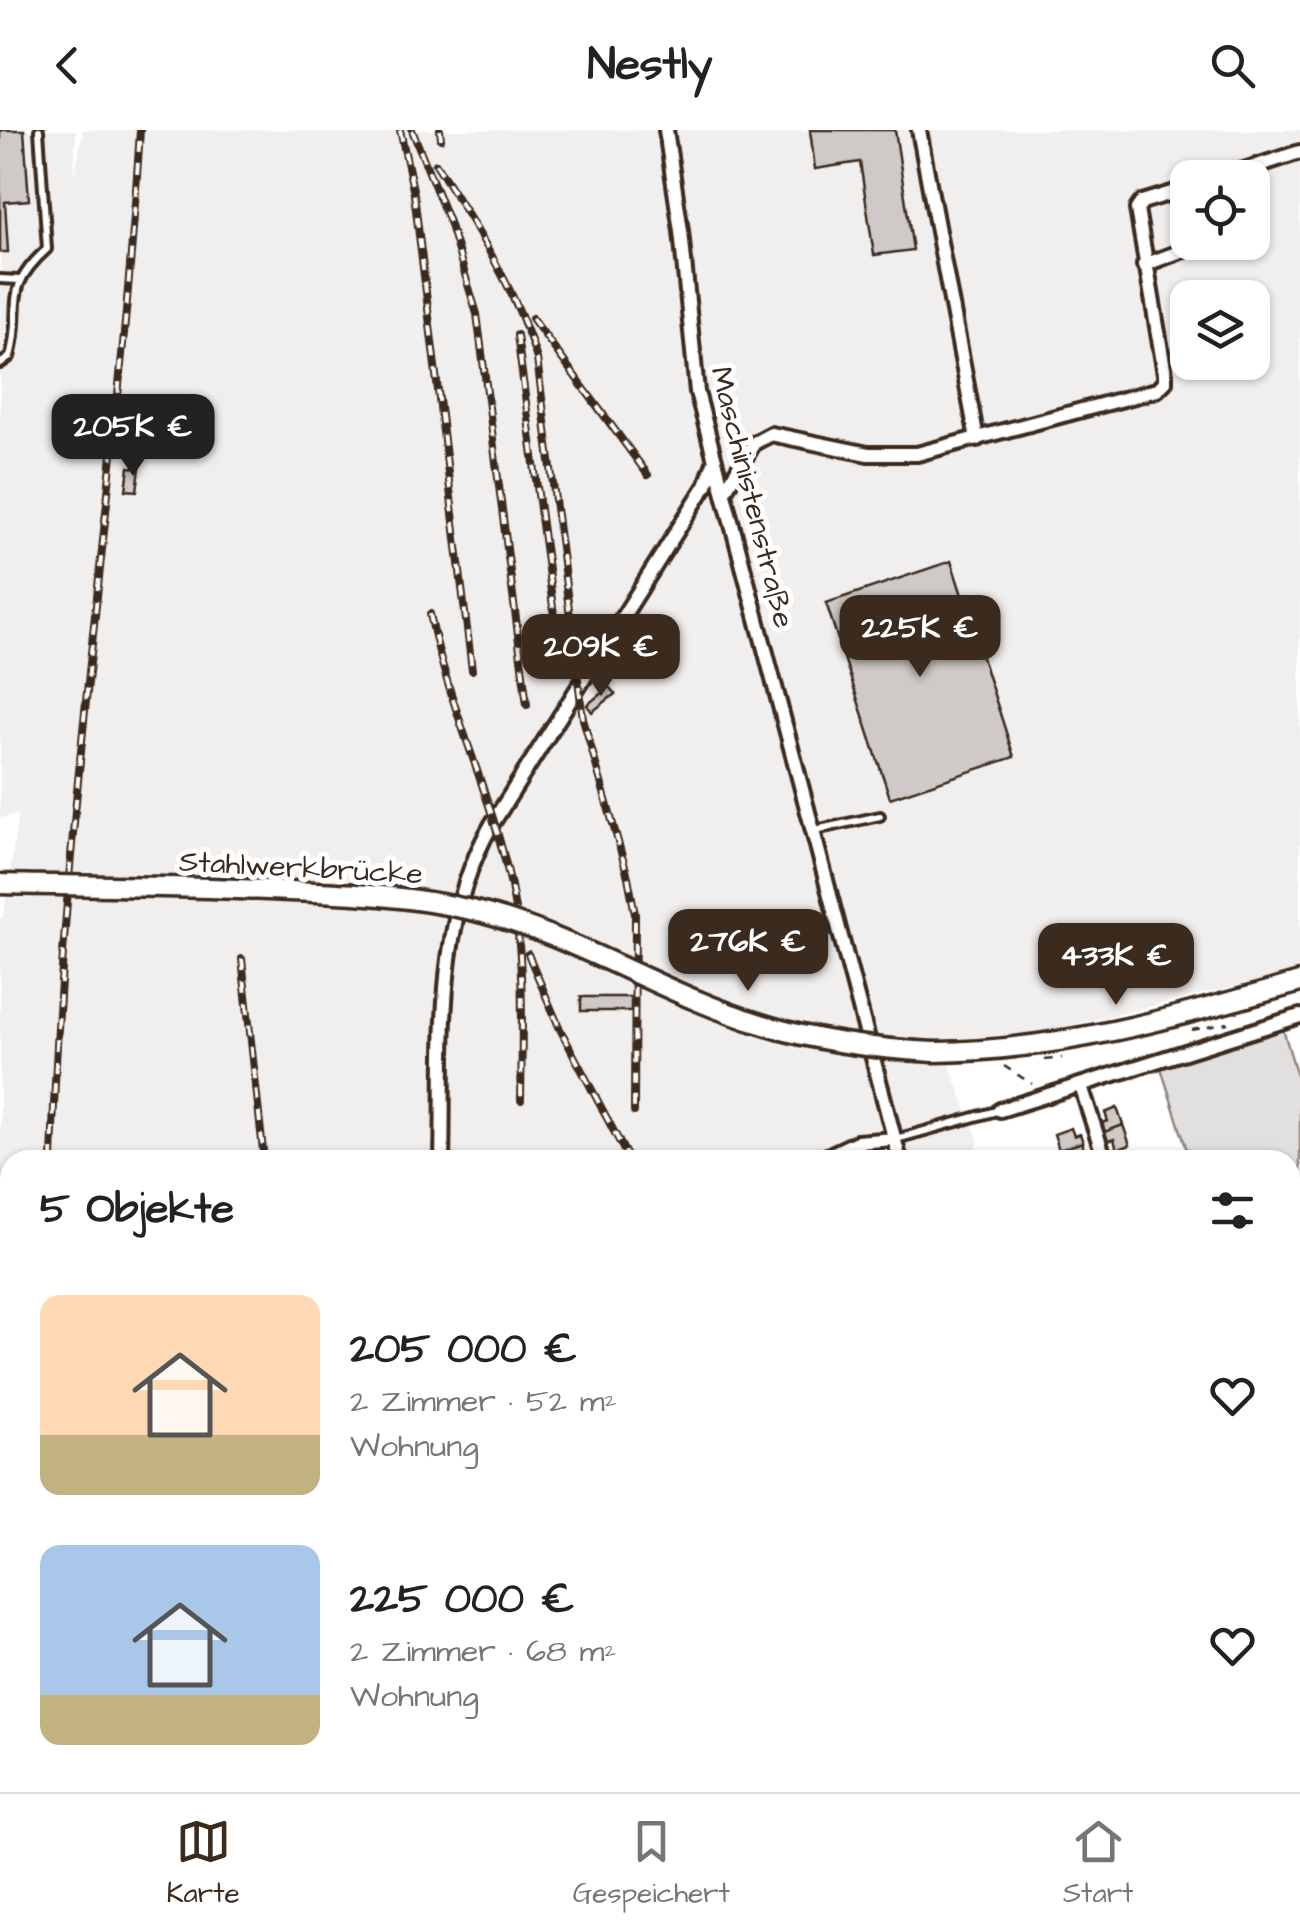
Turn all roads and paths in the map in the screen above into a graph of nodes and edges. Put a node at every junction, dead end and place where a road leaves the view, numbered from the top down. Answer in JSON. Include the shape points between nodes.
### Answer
{"nodes":[{"id":1,"x":39,"y":130,"type":"edge"},
{"id":2,"x":666,"y":130,"type":"edge"},
{"id":3,"x":919,"y":130,"type":"edge"},
{"id":4,"x":1300,"y":152,"type":"edge"},
{"id":5,"x":1270,"y":162,"type":"edge"},
{"id":6,"x":1170,"y":193,"type":"edge"},
{"id":7,"x":1170,"y":255,"type":"edge"},
{"id":8,"x":1144,"y":265,"type":"junction"},
{"id":9,"x":0,"y":279,"type":"edge"},
{"id":10,"x":20,"y":280,"type":"junction"},
{"id":11,"x":0,"y":364,"type":"edge"},
{"id":12,"x":976,"y":439,"type":"junction"},
{"id":13,"x":715,"y":460,"type":"junction"},
{"id":14,"x":724,"y":490,"type":"junction"},
{"id":15,"x":880,"y":816,"type":"dead end"},
{"id":16,"x":814,"y":830,"type":"junction"},
{"id":17,"x":0,"y":884,"type":"edge"},
{"id":18,"x":1300,"y":982,"type":"edge"},
{"id":19,"x":1299,"y":1020,"type":"edge"},
{"id":20,"x":1004,"y":1066,"type":"dead end"},
{"id":21,"x":1081,"y":1086,"type":"junction"},
{"id":22,"x":1037,"y":1088,"type":"dead end"},
{"id":23,"x":1000,"y":1110,"type":"joint"},
{"id":24,"x":894,"y":1139,"type":"junction"},
{"id":25,"x":442,"y":1150,"type":"edge"},
{"id":26,"x":840,"y":1150,"type":"edge"},
{"id":27,"x":897,"y":1150,"type":"edge"},
{"id":28,"x":1102,"y":1150,"type":"edge"}],
"edges":[{"from":1,"to":10,"type":"lane","via":[[47,249]]},
{"from":2,"to":13,"type":"street","name":"Maschinistenstraße","via":[[697,392]]},
{"from":3,"to":12,"type":"street"},
{"from":4,"to":5,"type":"street"},
{"from":6,"to":8,"type":"street","via":[[1137,210]]},
{"from":7,"to":8,"type":"street"},
{"from":8,"to":12,"type":"street","via":[[1164,374],[1158,390]]},
{"from":9,"to":10,"type":"lane"},
{"from":10,"to":11,"type":"lane","via":[[16,336],[10,357]]},
{"from":12,"to":14,"type":"street","via":[[893,455],[771,434],[754,443]]},
{"from":13,"to":14,"type":"street","name":"Maschinistenstraße"},
{"from":13,"to":25,"type":"street","via":[[465,878],[448,954]]},
{"from":14,"to":16,"type":"street","name":"Maschinistenstraße"},
{"from":15,"to":16,"type":"lane"},
{"from":16,"to":24,"type":"street","name":"Maschinistenstraße"},
{"from":17,"to":18,"type":"main road","name":"Stahlwerkbrücke","bridge":true,"via":[[274,890],[440,903],[545,934],[760,1024],[879,1049],[989,1052],[1087,1039]]},
{"from":19,"to":21,"type":"street"},
{"from":20,"to":22,"type":"path"},
{"from":21,"to":23,"type":"street"},
{"from":21,"to":28,"type":"street"},
{"from":23,"to":24,"type":"lane"},
{"from":24,"to":26,"type":"street"},
{"from":24,"to":27,"type":"street","name":"Maschinistenstraße"}]}
